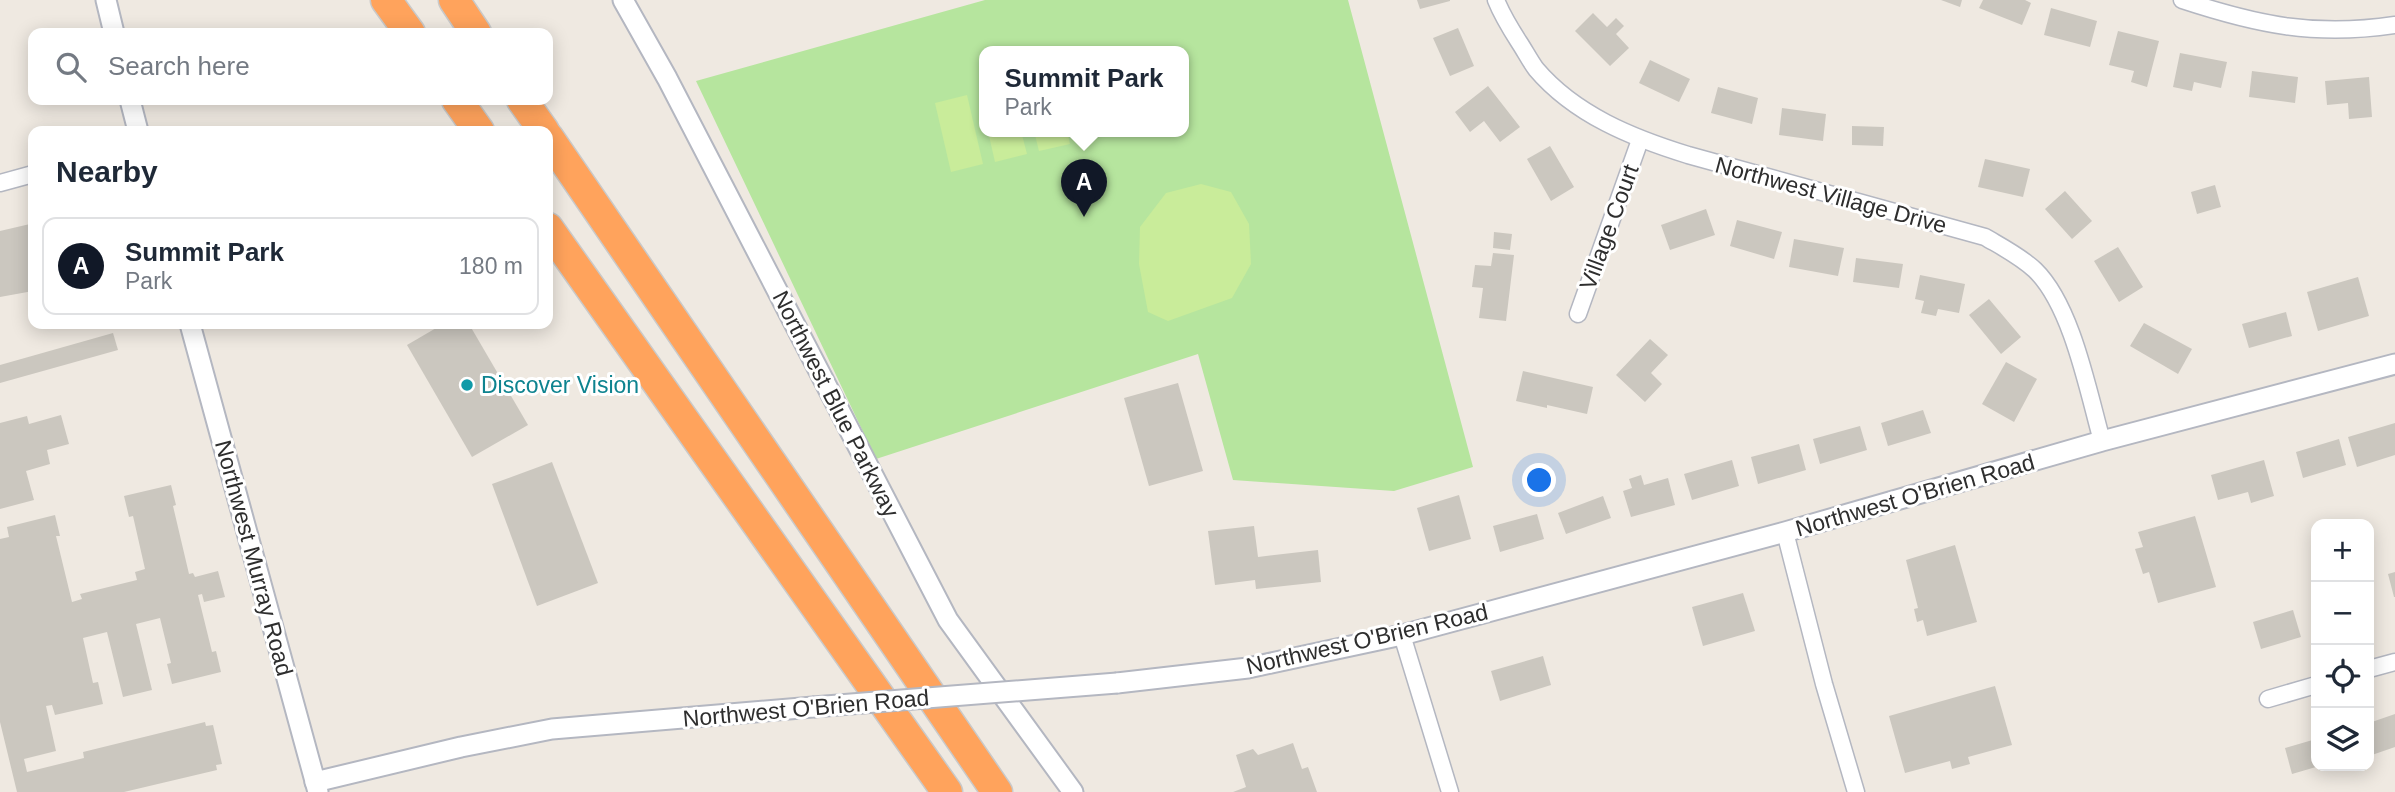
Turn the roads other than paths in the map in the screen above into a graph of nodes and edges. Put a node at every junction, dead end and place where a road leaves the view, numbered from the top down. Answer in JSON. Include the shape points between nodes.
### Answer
{"nodes":[{"id":1,"x":106,"y":0,"type":"edge"},
{"id":2,"x":386,"y":0,"type":"edge"},
{"id":3,"x":453,"y":0,"type":"edge"},
{"id":4,"x":623,"y":0,"type":"edge"},
{"id":5,"x":1496,"y":0,"type":"edge"},
{"id":6,"x":2182,"y":0,"type":"edge"},
{"id":7,"x":2395,"y":25,"type":"edge"},
{"id":8,"x":113,"y":28,"type":"edge"},
{"id":9,"x":406,"y":28,"type":"edge"},
{"id":10,"x":473,"y":28,"type":"edge"},
{"id":11,"x":131,"y":105,"type":"edge"},
{"id":12,"x":461,"y":105,"type":"edge"},
{"id":13,"x":526,"y":105,"type":"edge"},
{"id":14,"x":137,"y":126,"type":"edge"},
{"id":15,"x":475,"y":126,"type":"edge"},
{"id":16,"x":540,"y":126,"type":"edge"},
{"id":17,"x":1640,"y":140,"type":"junction"},
{"id":18,"x":553,"y":144,"type":"edge"},
{"id":19,"x":28,"y":175,"type":"edge"},
{"id":20,"x":0,"y":183,"type":"edge"},
{"id":21,"x":553,"y":235,"type":"edge"},
{"id":22,"x":1578,"y":314,"type":"dead end"},
{"id":23,"x":191,"y":329,"type":"edge"},
{"id":24,"x":2395,"y":364,"type":"edge"},
{"id":25,"x":2102,"y":442,"type":"junction"},
{"id":26,"x":1785,"y":532,"type":"junction"},
{"id":27,"x":1402,"y":635,"type":"junction"},
{"id":28,"x":2395,"y":662,"type":"edge"},
{"id":29,"x":2374,"y":668,"type":"edge"},
{"id":30,"x":2311,"y":686,"type":"edge"},
{"id":31,"x":2268,"y":699,"type":"dead end"},
{"id":32,"x":317,"y":787,"type":"edge"},
{"id":33,"x":947,"y":792,"type":"edge"},
{"id":34,"x":997,"y":792,"type":"edge"},
{"id":35,"x":1073,"y":792,"type":"edge"},
{"id":36,"x":1450,"y":792,"type":"edge"},
{"id":37,"x":1856,"y":792,"type":"edge"}],
"edges":[{"from":1,"to":8,"type":"street"},
{"from":2,"to":9,"type":"highway"},
{"from":3,"to":10,"type":"highway"},
{"from":4,"to":35,"type":"street","name":"Northwest Blue Parkway","via":[[948,620]]},
{"from":5,"to":17,"type":"street","name":"Northwest Village Drive","via":[[1536,69],[1601,121]]},
{"from":6,"to":7,"type":"street","via":[[2238,18],[2291,28],[2336,31]]},
{"from":11,"to":14,"type":"street"},
{"from":12,"to":15,"type":"highway"},
{"from":13,"to":16,"type":"highway"},
{"from":17,"to":22,"type":"street","name":"Village Court"},
{"from":17,"to":25,"type":"street","name":"Northwest Village Drive","via":[[1984,237],[2016,254],[2054,293],[2065,314]]},
{"from":18,"to":34,"type":"highway"},
{"from":19,"to":20,"type":"street"},
{"from":21,"to":33,"type":"highway"},
{"from":23,"to":32,"type":"street","name":"Northwest Murray Road"},
{"from":24,"to":25,"type":"street","name":"Northwest O'Brien Road"},
{"from":25,"to":26,"type":"street","name":"Northwest O'Brien Road"},
{"from":26,"to":27,"type":"street","name":"Northwest O'Brien Road"},
{"from":26,"to":37,"type":"street"},
{"from":27,"to":32,"type":"street","name":"Northwest O'Brien Road","bridge":true,"via":[[1248,668],[1117,683],[552,729],[461,747]]},
{"from":27,"to":36,"type":"street"},
{"from":28,"to":29,"type":"street"},
{"from":30,"to":31,"type":"street"}]}
